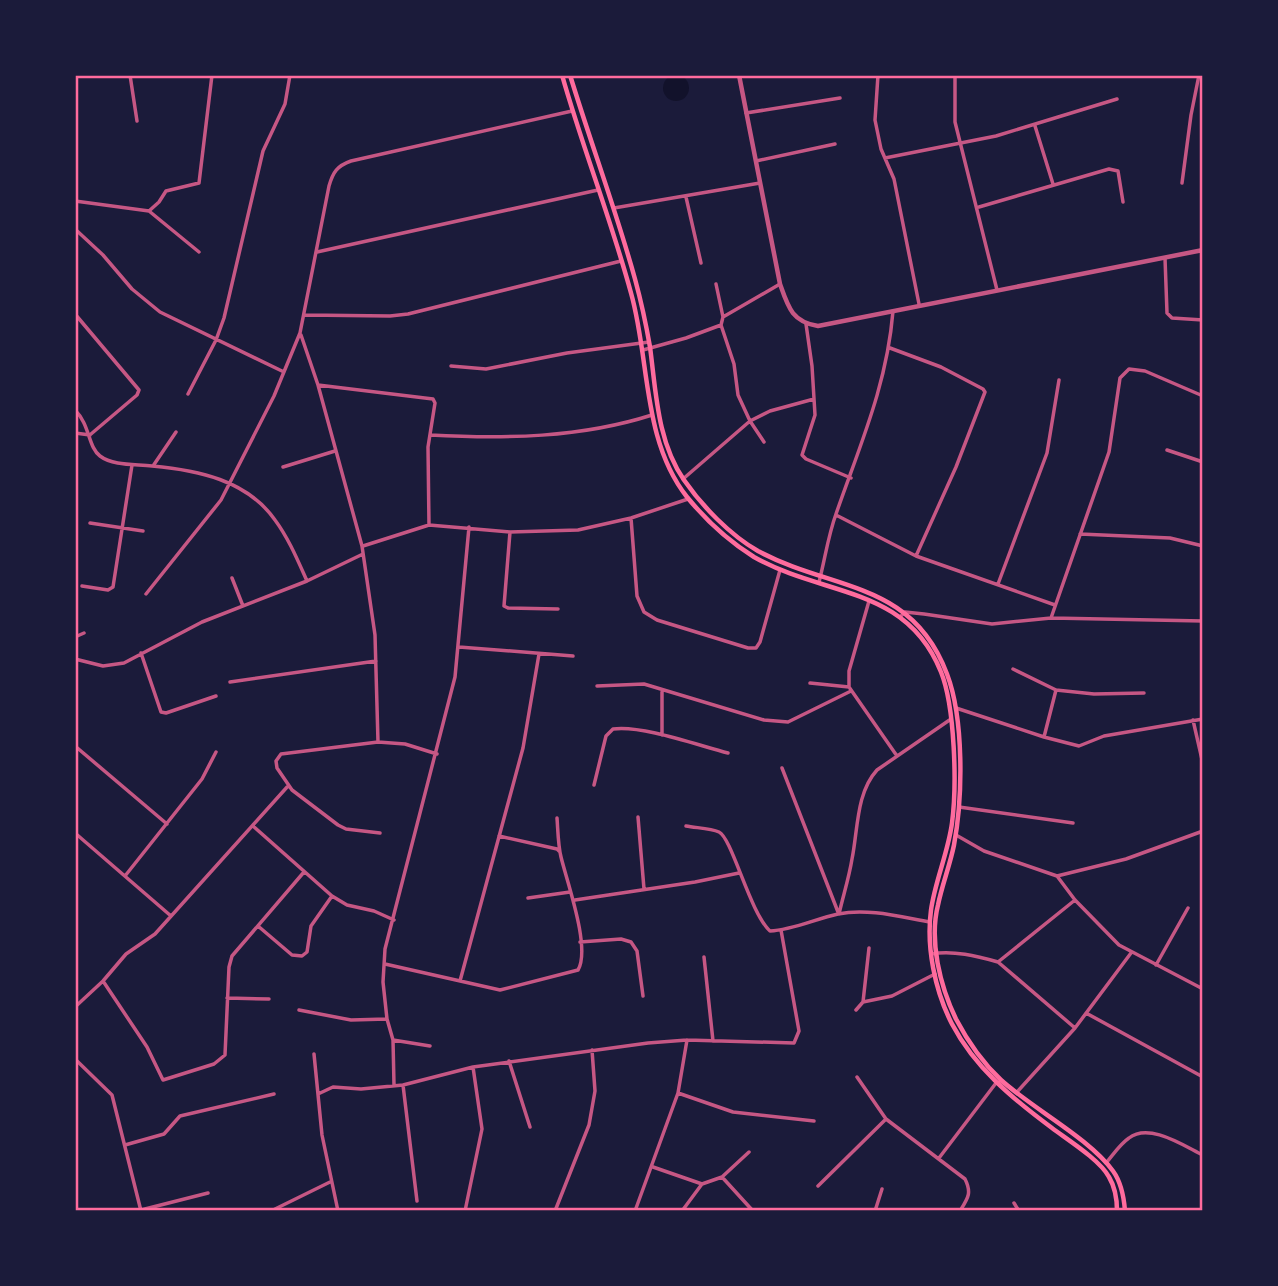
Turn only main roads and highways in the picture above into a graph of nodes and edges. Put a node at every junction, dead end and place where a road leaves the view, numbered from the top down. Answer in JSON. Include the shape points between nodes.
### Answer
{"nodes":[{"id":1,"x":562,"y":75,"type":"edge"},
{"id":2,"x":570,"y":75,"type":"edge"},
{"id":3,"x":604,"y":178,"type":"junction"},
{"id":4,"x":596,"y":179,"type":"junction"},
{"id":5,"x":646,"y":342,"type":"junction"},
{"id":6,"x":903,"y":614,"type":"junction"},
{"id":7,"x":932,"y":922,"type":"junction"},
{"id":8,"x":934,"y":953,"type":"junction"},
{"id":9,"x":1117,"y":1211,"type":"edge"},
{"id":10,"x":1125,"y":1211,"type":"edge"}],
"edges":[{"from":1,"to":4,"type":"main road"},
{"from":2,"to":3,"type":"main road"},
{"from":3,"to":4,"type":"main road"},
{"from":3,"to":5,"type":"main road","via":[[635,278]]},
{"from":4,"to":5,"type":"main road"},
{"from":5,"to":6,"type":"main road","via":[[669,449],[683,479],[724,525],[775,558],[873,593]]},
{"from":5,"to":6,"type":"main road","via":[[643,349],[652,415],[676,482],[688,499],[754,556]]},
{"from":6,"to":7,"type":"main road","via":[[937,662],[951,719],[953,820]]},
{"from":6,"to":7,"type":"main road","via":[[920,627],[942,662],[956,708],[956,835]]},
{"from":7,"to":8,"type":"main road"},
{"from":8,"to":9,"type":"main road","via":[[935,974],[960,1037],[996,1083],[1109,1176]]},
{"from":8,"to":10,"type":"main road","via":[[956,1018],[983,1060],[1001,1080],[1106,1164],[1119,1181]]}]}
